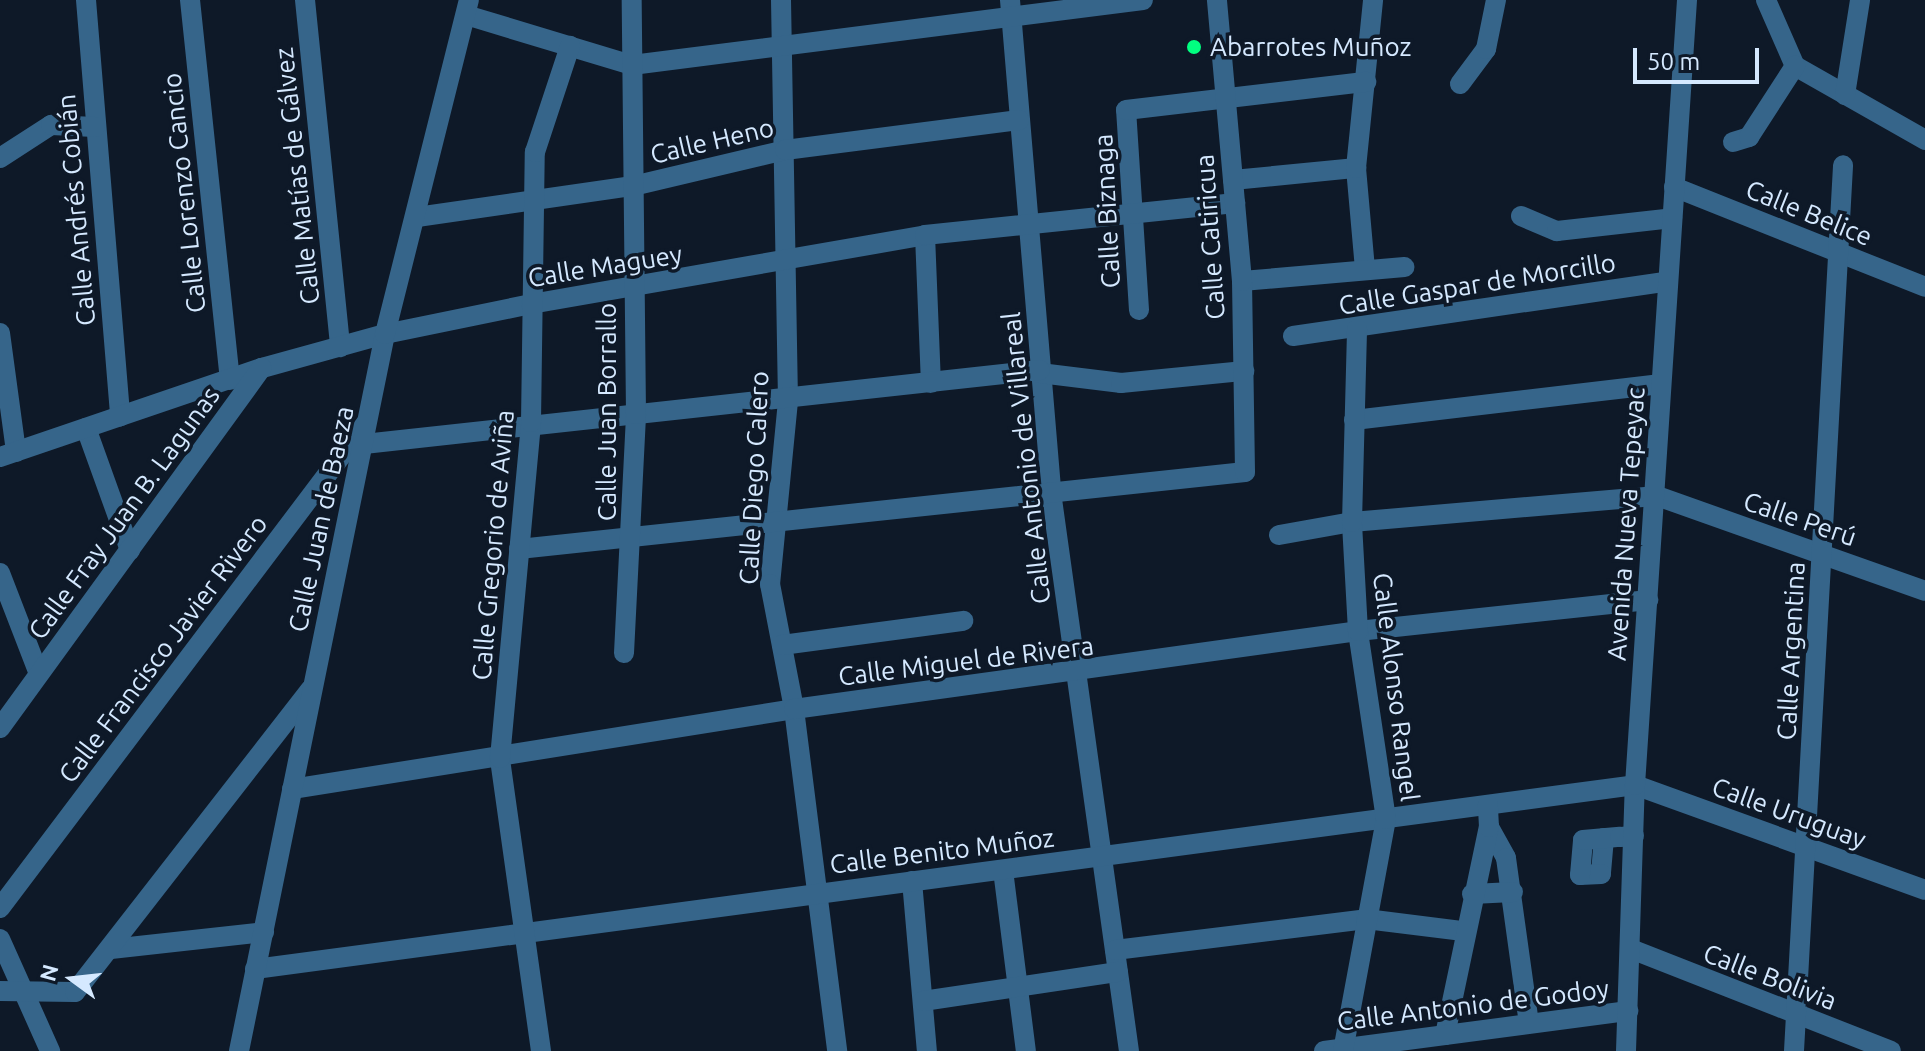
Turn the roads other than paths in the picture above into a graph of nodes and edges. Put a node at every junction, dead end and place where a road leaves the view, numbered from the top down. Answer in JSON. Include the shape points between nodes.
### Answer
{"nodes":[{"id":1,"x":86,"y":0,"type":"edge"},
{"id":2,"x":190,"y":0,"type":"edge"},
{"id":3,"x":305,"y":0,"type":"edge"},
{"id":4,"x":632,"y":0,"type":"edge"},
{"id":5,"x":781,"y":0,"type":"edge"},
{"id":6,"x":1143,"y":0,"type":"edge"},
{"id":7,"x":1217,"y":0,"type":"edge"},
{"id":8,"x":1373,"y":0,"type":"edge"},
{"id":9,"x":1496,"y":0,"type":"edge"},
{"id":10,"x":1687,"y":0,"type":"edge"},
{"id":11,"x":1766,"y":0,"type":"edge"},
{"id":12,"x":1860,"y":0,"type":"edge"},
{"id":13,"x":468,"y":8,"type":"edge"},
{"id":14,"x":1011,"y":9,"type":"edge"},
{"id":15,"x":570,"y":46,"type":"junction"},
{"id":16,"x":780,"y":46,"type":"junction"},
{"id":17,"x":632,"y":65,"type":"junction"},
{"id":18,"x":1795,"y":66,"type":"junction"},
{"id":19,"x":1366,"y":82,"type":"junction"},
{"id":20,"x":1460,"y":84,"type":"dead end"},
{"id":21,"x":1225,"y":95,"type":"junction"},
{"id":22,"x":1845,"y":95,"type":"junction"},
{"id":23,"x":1019,"y":120,"type":"junction"},
{"id":24,"x":95,"y":127,"type":"junction"},
{"id":25,"x":1925,"y":140,"type":"edge"},
{"id":26,"x":1733,"y":142,"type":"dead end"},
{"id":27,"x":785,"y":150,"type":"junction"},
{"id":28,"x":0,"y":158,"type":"edge"},
{"id":29,"x":1843,"y":165,"type":"dead end"},
{"id":30,"x":1356,"y":168,"type":"junction"},
{"id":31,"x":1233,"y":180,"type":"junction"},
{"id":32,"x":633,"y":186,"type":"junction"},
{"id":33,"x":1674,"y":187,"type":"junction"},
{"id":34,"x":1235,"y":203,"type":"junction"},
{"id":35,"x":531,"y":204,"type":"junction"},
{"id":36,"x":1132,"y":216,"type":"junction"},
{"id":37,"x":1521,"y":216,"type":"dead end"},
{"id":38,"x":417,"y":217,"type":"junction"},
{"id":39,"x":1672,"y":218,"type":"junction"},
{"id":40,"x":1031,"y":226,"type":"junction"},
{"id":41,"x":925,"y":235,"type":"junction"},
{"id":42,"x":1838,"y":253,"type":"junction"},
{"id":43,"x":785,"y":261,"type":"junction"},
{"id":44,"x":1404,"y":267,"type":"dead end"},
{"id":45,"x":1365,"y":269,"type":"junction"},
{"id":46,"x":1242,"y":281,"type":"junction"},
{"id":47,"x":1668,"y":281,"type":"junction"},
{"id":48,"x":1925,"y":287,"type":"edge"},
{"id":49,"x":634,"y":288,"type":"junction"},
{"id":50,"x":531,"y":304,"type":"junction"},
{"id":51,"x":1139,"y":310,"type":"dead end"},
{"id":52,"x":1357,"y":329,"type":"junction"},
{"id":53,"x":0,"y":333,"type":"edge"},
{"id":54,"x":385,"y":334,"type":"junction"},
{"id":55,"x":1293,"y":336,"type":"dead end"},
{"id":56,"x":340,"y":347,"type":"junction"},
{"id":57,"x":262,"y":368,"type":"junction"},
{"id":58,"x":1244,"y":371,"type":"junction"},
{"id":59,"x":1040,"y":372,"type":"junction"},
{"id":60,"x":230,"y":380,"type":"junction"},
{"id":61,"x":931,"y":383,"type":"junction"},
{"id":62,"x":1661,"y":384,"type":"junction"},
{"id":63,"x":788,"y":401,"type":"junction"},
{"id":64,"x":636,"y":414,"type":"junction"},
{"id":65,"x":120,"y":417,"type":"junction"},
{"id":66,"x":1354,"y":420,"type":"junction"},
{"id":67,"x":368,"y":421,"type":"junction"},
{"id":68,"x":531,"y":422,"type":"junction"},
{"id":69,"x":86,"y":428,"type":"junction"},
{"id":70,"x":364,"y":444,"type":"junction"},
{"id":71,"x":8,"y":454,"type":"edge"},
{"id":72,"x":1051,"y":492,"type":"junction"},
{"id":73,"x":1657,"y":496,"type":"junction"},
{"id":74,"x":779,"y":522,"type":"junction"},
{"id":75,"x":1352,"y":522,"type":"junction"},
{"id":76,"x":1279,"y":535,"type":"dead end"},
{"id":77,"x":632,"y":537,"type":"junction"},
{"id":78,"x":519,"y":549,"type":"junction"},
{"id":79,"x":130,"y":550,"type":"junction"},
{"id":80,"x":1822,"y":554,"type":"junction"},
{"id":81,"x":0,"y":573,"type":"edge"},
{"id":82,"x":1925,"y":591,"type":"edge"},
{"id":83,"x":1648,"y":600,"type":"junction"},
{"id":84,"x":963,"y":621,"type":"dead end"},
{"id":85,"x":1358,"y":631,"type":"junction"},
{"id":86,"x":782,"y":645,"type":"junction"},
{"id":87,"x":624,"y":653,"type":"dead end"},
{"id":88,"x":1077,"y":673,"type":"junction"},
{"id":89,"x":39,"y":674,"type":"junction"},
{"id":90,"x":313,"y":686,"type":"junction"},
{"id":91,"x":794,"y":709,"type":"junction"},
{"id":92,"x":0,"y":728,"type":"edge"},
{"id":93,"x":500,"y":758,"type":"junction"},
{"id":94,"x":1635,"y":785,"type":"junction"},
{"id":95,"x":292,"y":789,"type":"junction"},
{"id":96,"x":1488,"y":805,"type":"junction"},
{"id":97,"x":1386,"y":819,"type":"junction"},
{"id":98,"x":1489,"y":827,"type":"junction"},
{"id":99,"x":1634,"y":836,"type":"junction"},
{"id":100,"x":1604,"y":838,"type":"dead end"},
{"id":101,"x":1806,"y":847,"type":"junction"},
{"id":102,"x":1103,"y":856,"type":"junction"},
{"id":103,"x":1003,"y":870,"type":"junction"},
{"id":104,"x":912,"y":881,"type":"junction"},
{"id":105,"x":1925,"y":890,"type":"edge"},
{"id":106,"x":1513,"y":892,"type":"junction"},
{"id":107,"x":817,"y":893,"type":"junction"},
{"id":108,"x":1472,"y":894,"type":"junction"},
{"id":109,"x":0,"y":908,"type":"edge"},
{"id":110,"x":1366,"y":919,"type":"junction"},
{"id":111,"x":1463,"y":931,"type":"junction"},
{"id":112,"x":264,"y":932,"type":"junction"},
{"id":113,"x":524,"y":933,"type":"junction"},
{"id":114,"x":0,"y":939,"type":"edge"},
{"id":115,"x":111,"y":949,"type":"junction"},
{"id":116,"x":1631,"y":949,"type":"junction"},
{"id":117,"x":1115,"y":950,"type":"junction"},
{"id":118,"x":255,"y":969,"type":"junction"},
{"id":119,"x":1118,"y":972,"type":"junction"},
{"id":120,"x":1017,"y":987,"type":"junction"},
{"id":121,"x":25,"y":990,"type":"junction"},
{"id":122,"x":0,"y":991,"type":"edge"},
{"id":123,"x":923,"y":1001,"type":"junction"},
{"id":124,"x":1628,"y":1011,"type":"junction"},
{"id":125,"x":1795,"y":1016,"type":"junction"},
{"id":126,"x":1529,"y":1023,"type":"junction"},
{"id":127,"x":1487,"y":1029,"type":"junction"},
{"id":128,"x":1445,"y":1035,"type":"junction"},
{"id":129,"x":46,"y":1048,"type":"edge"},
{"id":130,"x":1337,"y":1050,"type":"edge"},
{"id":131,"x":239,"y":1051,"type":"edge"},
{"id":132,"x":541,"y":1051,"type":"edge"},
{"id":133,"x":837,"y":1051,"type":"edge"},
{"id":134,"x":927,"y":1051,"type":"edge"},
{"id":135,"x":1026,"y":1051,"type":"edge"},
{"id":136,"x":1129,"y":1051,"type":"edge"},
{"id":137,"x":1484,"y":1051,"type":"edge"},
{"id":138,"x":1626,"y":1051,"type":"edge"},
{"id":139,"x":1794,"y":1051,"type":"edge"},
{"id":140,"x":1891,"y":1051,"type":"edge"}],
"edges":[{"from":1,"to":24,"type":"street","name":"Calle Andrés Cobián"},
{"from":2,"to":60,"type":"street","name":"Calle Lorenzo Cancio"},
{"from":3,"to":56,"type":"street","name":"Calle Matías de Gálvez"},
{"from":4,"to":17,"type":"street","name":"Calle Juan Borrallo"},
{"from":5,"to":16,"type":"street","name":"Calle Diego Calero"},
{"from":6,"to":14,"type":"street"},
{"from":7,"to":21,"type":"street","name":"Calle Catiricua"},
{"from":8,"to":19,"type":"street"},
{"from":9,"to":20,"type":"street","via":[[1486,49]]},
{"from":10,"to":33,"type":"street","name":"Avenida Nueva Tepeyac"},
{"from":11,"to":18,"type":"street"},
{"from":12,"to":22,"type":"street"},
{"from":13,"to":15,"type":"street"},
{"from":13,"to":38,"type":"street","name":"Calle Juan de Baeza"},
{"from":14,"to":16,"type":"street"},
{"from":14,"to":23,"type":"street","name":"Calle Antonio de Villareal"},
{"from":15,"to":17,"type":"street"},
{"from":15,"to":35,"type":"street","name":"Calle Gregorio de Aviña","via":[[535,152]]},
{"from":16,"to":17,"type":"street"},
{"from":16,"to":27,"type":"street","name":"Calle Diego Calero"},
{"from":17,"to":32,"type":"street","name":"Calle Juan Borrallo"},
{"from":18,"to":22,"type":"street"},
{"from":18,"to":26,"type":"street","via":[[1749,137]]},
{"from":19,"to":21,"type":"street"},
{"from":19,"to":30,"type":"street"},
{"from":21,"to":31,"type":"street","name":"Calle Catiricua"},
{"from":21,"to":36,"type":"street","name":"Calle Biznaga","via":[[1126,110]]},
{"from":22,"to":25,"type":"street"},
{"from":23,"to":27,"type":"street","name":"Calle Heno"},
{"from":23,"to":40,"type":"street","name":"Calle Antonio de Villareal"},
{"from":24,"to":28,"type":"street","via":[[51,125]]},
{"from":24,"to":65,"type":"street","name":"Calle Andrés Cobián"},
{"from":27,"to":32,"type":"street","name":"Calle Heno"},
{"from":27,"to":43,"type":"street","name":"Calle Diego Calero"},
{"from":29,"to":42,"type":"street","name":"Calle Argentina"},
{"from":30,"to":31,"type":"street"},
{"from":30,"to":45,"type":"street"},
{"from":31,"to":34,"type":"street","name":"Calle Catiricua"},
{"from":32,"to":35,"type":"street","name":"Calle Heno"},
{"from":32,"to":49,"type":"street","name":"Calle Juan Borrallo"},
{"from":33,"to":39,"type":"street","name":"Avenida Nueva Tepeyac"},
{"from":33,"to":42,"type":"street","name":"Calle Belice"},
{"from":34,"to":36,"type":"street","name":"Calle Maguey"},
{"from":34,"to":46,"type":"street","name":"Calle Catiricua"},
{"from":35,"to":38,"type":"street","name":"Calle Heno"},
{"from":35,"to":50,"type":"street","name":"Calle Gregorio de Aviña"},
{"from":36,"to":40,"type":"street","name":"Calle Maguey"},
{"from":36,"to":51,"type":"street","name":"Calle Biznaga"},
{"from":37,"to":39,"type":"street","via":[[1557,231]]},
{"from":38,"to":54,"type":"street","name":"Calle Juan de Baeza"},
{"from":39,"to":47,"type":"street","name":"Avenida Nueva Tepeyac"},
{"from":40,"to":41,"type":"street","name":"Calle Maguey"},
{"from":40,"to":59,"type":"street","name":"Calle Antonio de Villareal"},
{"from":41,"to":43,"type":"street","name":"Calle Maguey"},
{"from":41,"to":61,"type":"street"},
{"from":42,"to":48,"type":"street","name":"Calle Belice"},
{"from":42,"to":80,"type":"street","name":"Calle Argentina"},
{"from":43,"to":49,"type":"street","name":"Calle Maguey"},
{"from":43,"to":63,"type":"street","name":"Calle Diego Calero"},
{"from":44,"to":45,"type":"street"},
{"from":45,"to":46,"type":"street"},
{"from":46,"to":58,"type":"street","name":"Calle Catiricua"},
{"from":47,"to":52,"type":"street","name":"Calle Gaspar de Morcillo"},
{"from":47,"to":62,"type":"street","name":"Avenida Nueva Tepeyac"},
{"from":49,"to":50,"type":"street","name":"Calle Maguey"},
{"from":49,"to":64,"type":"street","name":"Calle Juan Borrallo"},
{"from":50,"to":54,"type":"street","name":"Calle Maguey"},
{"from":50,"to":68,"type":"street","name":"Calle Gregorio de Aviña"},
{"from":52,"to":55,"type":"street","name":"Calle Gaspar de Morcillo"},
{"from":52,"to":66,"type":"street","name":"Calle Alonso Rangel"},
{"from":53,"to":71,"type":"street"},
{"from":54,"to":56,"type":"street","name":"Calle Maguey"},
{"from":54,"to":67,"type":"street","name":"Calle Juan de Baeza"},
{"from":56,"to":57,"type":"street","name":"Calle Maguey"},
{"from":57,"to":60,"type":"street","name":"Calle Maguey"},
{"from":57,"to":79,"type":"street","name":"Calle Fray Juan B. Lagunas"},
{"from":58,"to":59,"type":"street","via":[[1121,383]]},
{"from":58,"to":72,"type":"street","name":"Calle Catiricua","via":[[1245,472]]},
{"from":59,"to":61,"type":"street"},
{"from":59,"to":72,"type":"street","name":"Calle Antonio de Villareal"},
{"from":60,"to":65,"type":"street","name":"Calle Maguey"},
{"from":61,"to":63,"type":"street"},
{"from":62,"to":66,"type":"street"},
{"from":62,"to":73,"type":"street","name":"Avenida Nueva Tepeyac"},
{"from":63,"to":64,"type":"street"},
{"from":63,"to":74,"type":"street","name":"Calle Diego Calero"},
{"from":64,"to":68,"type":"street"},
{"from":64,"to":77,"type":"street","name":"Calle Juan Borrallo"},
{"from":65,"to":69,"type":"street","name":"Calle Maguey"},
{"from":66,"to":75,"type":"street","name":"Calle Alonso Rangel"},
{"from":67,"to":70,"type":"street","name":"Calle Juan de Baeza"},
{"from":67,"to":109,"type":"street","name":"Calle Francisco Javier Rivero"},
{"from":68,"to":70,"type":"street"},
{"from":68,"to":78,"type":"street","name":"Calle Gregorio de Aviña"},
{"from":69,"to":71,"type":"street","name":"Calle Maguey"},
{"from":69,"to":79,"type":"street"},
{"from":70,"to":90,"type":"street","name":"Calle Juan de Baeza"},
{"from":72,"to":74,"type":"street"},
{"from":72,"to":88,"type":"street","name":"Calle Antonio de Villareal"},
{"from":73,"to":75,"type":"street"},
{"from":73,"to":80,"type":"street","name":"Calle Perú"},
{"from":73,"to":83,"type":"street","name":"Avenida Nueva Tepeyac"},
{"from":74,"to":77,"type":"street"},
{"from":74,"to":86,"type":"street","name":"Calle Diego Calero","via":[[770,584]]},
{"from":75,"to":76,"type":"street"},
{"from":75,"to":85,"type":"street","name":"Calle Alonso Rangel"},
{"from":77,"to":78,"type":"street"},
{"from":77,"to":87,"type":"street","name":"Calle Juan Borrallo"},
{"from":78,"to":93,"type":"street","name":"Calle Gregorio de Aviña"},
{"from":79,"to":89,"type":"street","name":"Calle Fray Juan B. Lagunas"},
{"from":80,"to":82,"type":"street","name":"Calle Perú"},
{"from":80,"to":101,"type":"street","name":"Calle Argentina"},
{"from":81,"to":89,"type":"street"},
{"from":83,"to":85,"type":"street","name":"Calle Miguel de Rivera"},
{"from":83,"to":94,"type":"street","name":"Avenida Nueva Tepeyac"},
{"from":84,"to":86,"type":"street"},
{"from":85,"to":88,"type":"street","name":"Calle Miguel de Rivera"},
{"from":85,"to":97,"type":"street","name":"Calle Alonso Rangel"},
{"from":86,"to":91,"type":"street","name":"Calle Diego Calero"},
{"from":88,"to":91,"type":"street","name":"Calle Miguel de Rivera"},
{"from":88,"to":102,"type":"street","name":"Calle Antonio de Villareal"},
{"from":89,"to":92,"type":"street","name":"Calle Fray Juan B. Lagunas"},
{"from":90,"to":95,"type":"street","name":"Calle Juan de Baeza"},
{"from":90,"to":115,"type":"street"},
{"from":91,"to":93,"type":"street","name":"Calle Miguel de Rivera"},
{"from":91,"to":107,"type":"street","name":"Calle Diego Calero"},
{"from":93,"to":95,"type":"street","name":"Calle Miguel de Rivera"},
{"from":93,"to":113,"type":"street","name":"Calle Gregorio de Aviña"},
{"from":94,"to":96,"type":"street","name":"Calle Benito Muñoz"},
{"from":94,"to":99,"type":"street","name":"Avenida Nueva Tepeyac"},
{"from":94,"to":101,"type":"street","name":"Calle Uruguay"},
{"from":95,"to":112,"type":"street","name":"Calle Juan de Baeza"},
{"from":96,"to":97,"type":"street","name":"Calle Benito Muñoz"},
{"from":96,"to":98,"type":"street"},
{"from":97,"to":102,"type":"street","name":"Calle Benito Muñoz"},
{"from":97,"to":110,"type":"street","name":"Calle Alonso Rangel"},
{"from":98,"to":106,"type":"street","via":[[1506,858]]},
{"from":98,"to":108,"type":"street"},
{"from":99,"to":100,"type":"street"},
{"from":99,"to":116,"type":"street","name":"Avenida Nueva Tepeyac"},
{"from":101,"to":105,"type":"street","name":"Calle Uruguay"},
{"from":101,"to":125,"type":"street","name":"Calle Argentina"},
{"from":102,"to":103,"type":"street","name":"Calle Benito Muñoz"},
{"from":102,"to":117,"type":"street","name":"Calle Antonio de Villareal"},
{"from":103,"to":104,"type":"street","name":"Calle Benito Muñoz"},
{"from":103,"to":120,"type":"street"},
{"from":104,"to":107,"type":"street","name":"Calle Benito Muñoz"},
{"from":104,"to":123,"type":"street"},
{"from":106,"to":108,"type":"street"},
{"from":106,"to":126,"type":"street"},
{"from":107,"to":113,"type":"street","name":"Calle Benito Muñoz"},
{"from":107,"to":133,"type":"street","name":"Calle Diego Calero"},
{"from":108,"to":111,"type":"street"},
{"from":110,"to":111,"type":"street"},
{"from":110,"to":117,"type":"street"},
{"from":110,"to":130,"type":"street","name":"Calle Alonso Rangel"},
{"from":111,"to":128,"type":"street"},
{"from":112,"to":115,"type":"street"},
{"from":112,"to":118,"type":"street","name":"Calle Juan de Baeza"},
{"from":113,"to":118,"type":"street","name":"Calle Benito Muñoz"},
{"from":113,"to":132,"type":"street","name":"Calle Gregorio de Aviña"},
{"from":114,"to":121,"type":"street"},
{"from":115,"to":121,"type":"street","via":[[75,992]]},
{"from":116,"to":124,"type":"street","name":"Avenida Nueva Tepeyac"},
{"from":116,"to":125,"type":"street","name":"Calle Bolivia"},
{"from":117,"to":119,"type":"street","name":"Calle Antonio de Villareal"},
{"from":118,"to":131,"type":"street","name":"Calle Juan de Baeza"},
{"from":119,"to":120,"type":"street"},
{"from":119,"to":136,"type":"street","name":"Calle Antonio de Villareal"},
{"from":120,"to":123,"type":"street"},
{"from":120,"to":135,"type":"street"},
{"from":121,"to":122,"type":"street"},
{"from":121,"to":129,"type":"street"},
{"from":123,"to":134,"type":"street"},
{"from":124,"to":126,"type":"street","name":"Calle Antonio de Godoy"},
{"from":124,"to":138,"type":"street","name":"Avenida Nueva Tepeyac"},
{"from":125,"to":139,"type":"street","name":"Calle Argentina"},
{"from":125,"to":140,"type":"street","name":"Calle Bolivia"},
{"from":126,"to":127,"type":"street","name":"Calle Antonio de Godoy"},
{"from":127,"to":128,"type":"street","name":"Calle Antonio de Godoy"},
{"from":127,"to":137,"type":"street"},
{"from":128,"to":130,"type":"street","name":"Calle Antonio de Godoy"}]}
